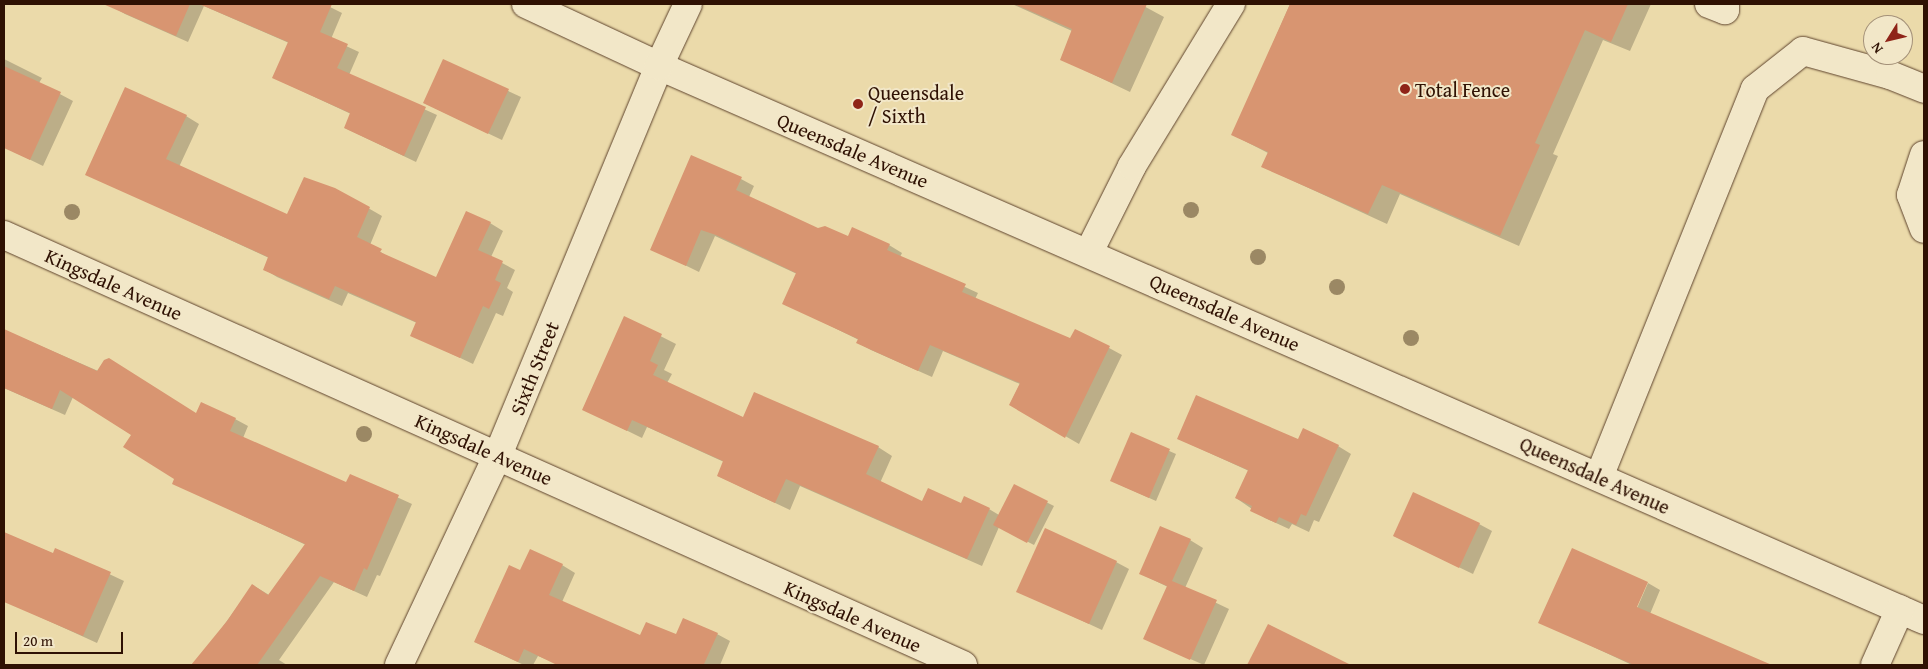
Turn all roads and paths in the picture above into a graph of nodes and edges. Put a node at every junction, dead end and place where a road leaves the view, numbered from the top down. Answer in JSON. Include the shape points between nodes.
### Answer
{"nodes":[{"id":1,"x":526,"y":4,"type":"edge"},
{"id":2,"x":688,"y":4,"type":"edge"},
{"id":3,"x":1709,"y":4,"type":"edge"},
{"id":4,"x":1726,"y":4,"type":"edge"},
{"id":5,"x":1222,"y":7,"type":"edge"},
{"id":6,"x":659,"y":66,"type":"junction"},
{"id":7,"x":1924,"y":89,"type":"edge"},
{"id":8,"x":1924,"y":155,"type":"edge"},
{"id":9,"x":1924,"y":229,"type":"edge"},
{"id":10,"x":4,"y":235,"type":"edge"},
{"id":11,"x":1089,"y":252,"type":"junction"},
{"id":12,"x":498,"y":455,"type":"junction"},
{"id":13,"x":1599,"y":477,"type":"junction"},
{"id":14,"x":1900,"y":609,"type":"junction"},
{"id":15,"x":1924,"y":620,"type":"edge"},
{"id":16,"x":399,"y":665,"type":"edge"},
{"id":17,"x":963,"y":665,"type":"edge"},
{"id":18,"x":1875,"y":665,"type":"edge"}],
"edges":[{"from":1,"to":6,"type":"street","name":"Queensdale Avenue"},
{"from":2,"to":6,"type":"street","name":"Sixth Street"},
{"from":3,"to":4,"type":"street","via":[[1725,10]]},
{"from":5,"to":11,"type":"street","via":[[1132,166]]},
{"from":6,"to":11,"type":"street","name":"Queensdale Avenue"},
{"from":6,"to":12,"type":"street","name":"Sixth Street"},
{"from":7,"to":13,"type":"street","via":[[1890,75],[1804,51],[1756,89]]},
{"from":8,"to":9,"type":"street","via":[[1911,195]]},
{"from":10,"to":12,"type":"street","name":"Kingsdale Avenue"},
{"from":11,"to":13,"type":"street","name":"Queensdale Avenue"},
{"from":12,"to":16,"type":"street","name":"Sixth Street"},
{"from":12,"to":17,"type":"street","name":"Kingsdale Avenue"},
{"from":13,"to":14,"type":"street","name":"Queensdale Avenue"},
{"from":14,"to":15,"type":"street","name":"Queensdale Avenue"},
{"from":14,"to":18,"type":"street"}]}
